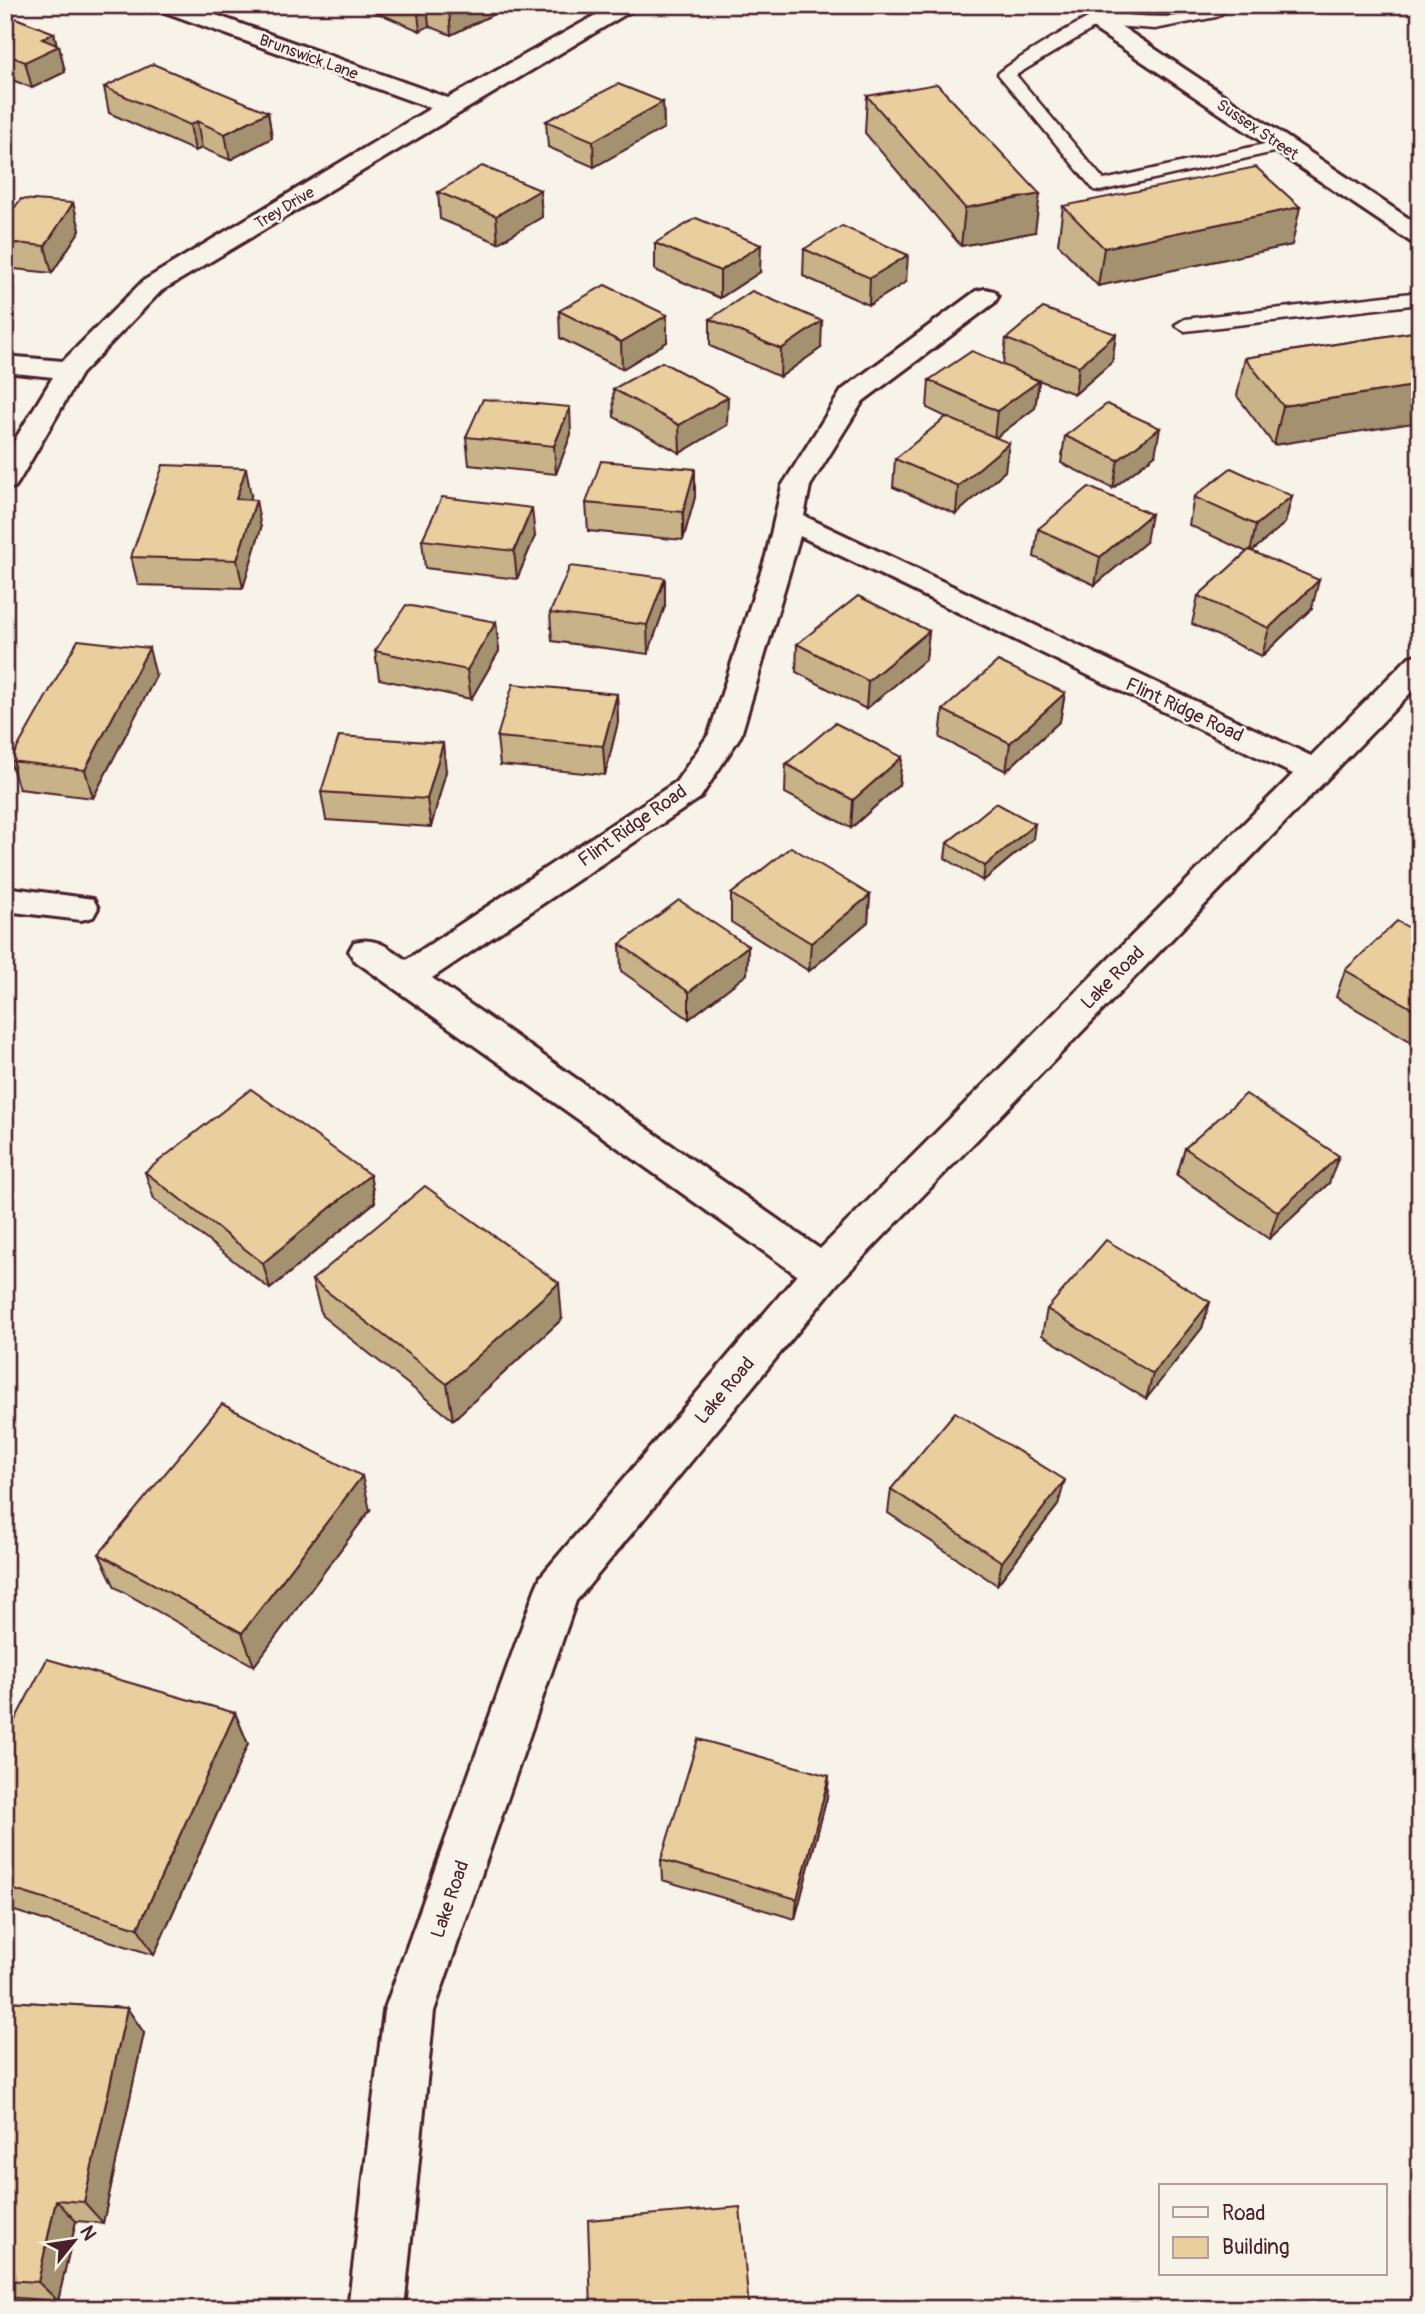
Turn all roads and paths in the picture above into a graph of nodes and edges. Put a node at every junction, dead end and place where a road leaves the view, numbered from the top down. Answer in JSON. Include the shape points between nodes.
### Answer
{"nodes":[{"id":1,"x":167,"y":5,"type":"edge"},
{"id":2,"x":630,"y":5,"type":"edge"},
{"id":3,"x":1227,"y":5,"type":"edge"},
{"id":4,"x":1096,"y":20,"type":"junction"},
{"id":5,"x":450,"y":107,"type":"junction"},
{"id":6,"x":1282,"y":145,"type":"junction"},
{"id":7,"x":1420,"y":237,"type":"edge"},
{"id":8,"x":985,"y":298,"type":"dead end"},
{"id":9,"x":1420,"y":298,"type":"edge"},
{"id":10,"x":1185,"y":325,"type":"dead end"},
{"id":11,"x":5,"y":364,"type":"edge"},
{"id":12,"x":70,"y":370,"type":"junction"},
{"id":13,"x":5,"y":481,"type":"edge"},
{"id":14,"x":789,"y":520,"type":"junction"},
{"id":15,"x":1420,"y":664,"type":"edge"},
{"id":16,"x":1315,"y":771,"type":"junction"},
{"id":17,"x":5,"y":899,"type":"edge"},
{"id":18,"x":81,"y":908,"type":"dead end"},
{"id":19,"x":367,"y":951,"type":"dead end"},
{"id":20,"x":406,"y":978,"type":"junction"},
{"id":21,"x":823,"y":1272,"type":"junction"},
{"id":22,"x":376,"y":2309,"type":"edge"}],
"edges":[{"from":1,"to":5,"type":"street","name":"Brunswick Lane"},
{"from":2,"to":5,"type":"street","name":"Trey Drive"},
{"from":3,"to":4,"type":"lane","via":[[1210,14],[1155,24]]},
{"from":4,"to":6,"type":"street","name":"Sussex Street"},
{"from":4,"to":6,"type":"lane","via":[[1006,74],[1100,186]]},
{"from":5,"to":12,"type":"street","name":"Trey Drive","via":[[152,286]]},
{"from":6,"to":7,"type":"street","name":"Sussex Street"},
{"from":8,"to":14,"type":"street","name":"Flint Ridge Road","via":[[852,396],[796,486]]},
{"from":9,"to":10,"type":"lane"},
{"from":11,"to":12,"type":"street"},
{"from":12,"to":13,"type":"street","name":"Trey Drive"},
{"from":14,"to":16,"type":"street","name":"Flint Ridge Road"},
{"from":14,"to":20,"type":"street","name":"Flint Ridge Road","via":[[725,735],[688,790]]},
{"from":15,"to":16,"type":"street","name":"Lake Road"},
{"from":16,"to":21,"type":"street","name":"Lake Road"},
{"from":17,"to":18,"type":"street"},
{"from":19,"to":20,"type":"street"},
{"from":20,"to":21,"type":"street"},
{"from":21,"to":22,"type":"street","name":"Lake Road","via":[[557,1590],[409,2011]]}]}
